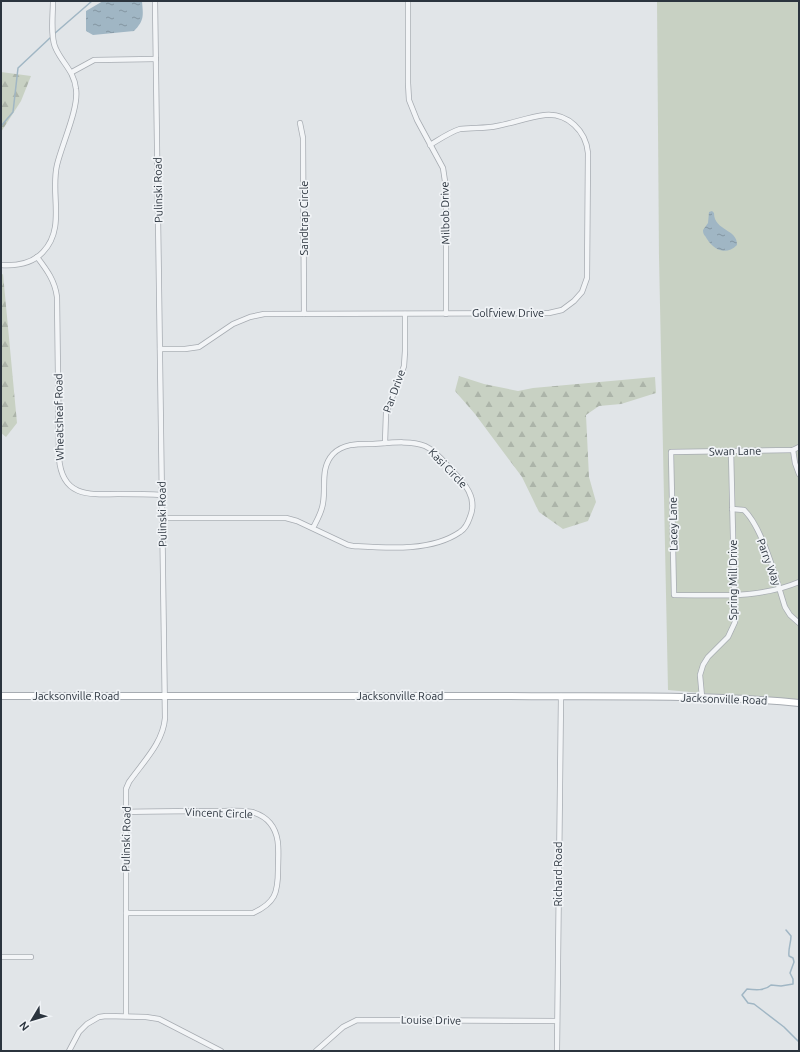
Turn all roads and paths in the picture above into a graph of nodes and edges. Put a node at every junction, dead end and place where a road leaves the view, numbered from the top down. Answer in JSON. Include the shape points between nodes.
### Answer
{"nodes":[{"id":1,"x":53,"y":1,"type":"edge"},
{"id":2,"x":156,"y":1,"type":"edge"},
{"id":3,"x":408,"y":1,"type":"edge"},
{"id":4,"x":156,"y":60,"type":"junction"},
{"id":5,"x":72,"y":72,"type":"junction"},
{"id":6,"x":300,"y":123,"type":"dead end"},
{"id":7,"x":430,"y":145,"type":"junction"},
{"id":8,"x":37,"y":257,"type":"junction"},
{"id":9,"x":1,"y":265,"type":"edge"},
{"id":10,"x":304,"y":314,"type":"junction"},
{"id":11,"x":404,"y":314,"type":"junction"},
{"id":12,"x":446,"y":314,"type":"junction"},
{"id":13,"x":160,"y":349,"type":"junction"},
{"id":14,"x":385,"y":444,"type":"junction"},
{"id":15,"x":799,"y":447,"type":"edge"},
{"id":16,"x":793,"y":450,"type":"junction"},
{"id":17,"x":731,"y":451,"type":"junction"},
{"id":18,"x":671,"y":452,"type":"joint"},
{"id":19,"x":799,"y":474,"type":"edge"},
{"id":20,"x":162,"y":494,"type":"junction"},
{"id":21,"x":732,"y":509,"type":"junction"},
{"id":22,"x":162,"y":518,"type":"junction"},
{"id":23,"x":313,"y":528,"type":"junction"},
{"id":24,"x":799,"y":582,"type":"edge"},
{"id":25,"x":779,"y":588,"type":"junction"},
{"id":26,"x":734,"y":595,"type":"junction"},
{"id":27,"x":799,"y":623,"type":"edge"},
{"id":28,"x":1,"y":696,"type":"edge"},
{"id":29,"x":164,"y":696,"type":"junction"},
{"id":30,"x":561,"y":696,"type":"junction"},
{"id":31,"x":702,"y":697,"type":"junction"},
{"id":32,"x":799,"y":703,"type":"edge"},
{"id":33,"x":126,"y":812,"type":"junction"},
{"id":34,"x":126,"y":913,"type":"junction"},
{"id":35,"x":1,"y":957,"type":"edge"},
{"id":36,"x":31,"y":957,"type":"dead end"},
{"id":37,"x":126,"y":1016,"type":"junction"},
{"id":38,"x":558,"y":1021,"type":"junction"},
{"id":39,"x":69,"y":1051,"type":"edge"},
{"id":40,"x":221,"y":1051,"type":"edge"},
{"id":41,"x":316,"y":1051,"type":"edge"},
{"id":42,"x":557,"y":1051,"type":"edge"}],
"edges":[{"from":1,"to":5,"type":"street","via":[[54,45]]},
{"from":2,"to":4,"type":"street","name":"Pulinski Road"},
{"from":3,"to":7,"type":"street","name":"Milbob Drive","via":[[409,100]]},
{"from":4,"to":5,"type":"street","via":[[94,60]]},
{"from":4,"to":13,"type":"street","name":"Pulinski Road"},
{"from":5,"to":8,"type":"street","via":[[77,98],[56,167],[55,229],[50,242]]},
{"from":6,"to":10,"type":"street","name":"Sandtrap Circle","via":[[303,138]]},
{"from":7,"to":12,"type":"street","name":"Milbob Drive","via":[[443,168],[446,188]]},
{"from":7,"to":12,"type":"street","name":"Golfview Drive","via":[[460,130],[496,127],[546,115],[561,117],[576,126],[582,133],[588,153],[588,274],[579,296],[566,308],[553,313]]},
{"from":8,"to":9,"type":"street","via":[[19,265]]},
{"from":8,"to":20,"type":"street","name":"Wheatsheaf Road","via":[[52,277],[56,288],[59,458],[64,479],[77,491],[89,495]]},
{"from":10,"to":11,"type":"street","name":"Golfview Drive"},
{"from":10,"to":13,"type":"street","name":"Golfview Drive","via":[[264,314],[250,317],[233,324],[198,347]]},
{"from":11,"to":12,"type":"street","name":"Golfview Drive"},
{"from":11,"to":14,"type":"street","name":"Par Drive","via":[[404,366],[386,413]]},
{"from":13,"to":20,"type":"street","name":"Pulinski Road"},
{"from":14,"to":23,"type":"street","name":"Kasi Circle","via":[[346,445],[333,454],[326,468],[324,502]]},
{"from":14,"to":23,"type":"street","name":"Kasi Circle","via":[[420,444],[438,455],[470,492],[472,509],[466,526],[449,538],[422,547],[353,546]]},
{"from":15,"to":16,"type":"street","name":"Swan Lane"},
{"from":16,"to":17,"type":"street","name":"Swan Lane"},
{"from":16,"to":19,"type":"street"},
{"from":17,"to":18,"type":"street","name":"Swan Lane"},
{"from":17,"to":21,"type":"street","name":"Spring Mill Drive"},
{"from":18,"to":26,"type":"street","name":"Lacey Lane","via":[[674,596]]},
{"from":20,"to":22,"type":"street","name":"Pulinski Road"},
{"from":21,"to":25,"type":"street","name":"Parry Way","via":[[744,510],[752,520],[767,551]]},
{"from":21,"to":26,"type":"street","name":"Spring Mill Drive"},
{"from":22,"to":23,"type":"street","name":"Kasi Circle","via":[[286,518]]},
{"from":22,"to":29,"type":"street","name":"Pulinski Road"},
{"from":24,"to":25,"type":"street"},
{"from":25,"to":26,"type":"street","via":[[755,594]]},
{"from":25,"to":27,"type":"street","name":"Parry Way","via":[[785,607]]},
{"from":26,"to":31,"type":"street","name":"Spring Mill Drive","via":[[735,622],[728,637],[703,665],[700,675]]},
{"from":28,"to":29,"type":"main road","name":"Jacksonville Road"},
{"from":29,"to":30,"type":"main road","name":"Jacksonville Road"},
{"from":29,"to":33,"type":"street","name":"Pulinski Road","via":[[165,718],[162,732],[129,782],[126,789]]},
{"from":30,"to":31,"type":"main road","name":"Jacksonville Road"},
{"from":30,"to":38,"type":"street","name":"Richard Road"},
{"from":31,"to":32,"type":"main road","name":"Jacksonville Road"},
{"from":33,"to":34,"type":"street","name":"Pulinski Road"},
{"from":33,"to":34,"type":"street","name":"Vincent Circle","via":[[202,811],[258,814],[270,824],[277,835],[278,843],[277,892],[261,910],[248,914]]},
{"from":34,"to":37,"type":"street","name":"Pulinski Road"},
{"from":35,"to":36,"type":"street"},
{"from":37,"to":39,"type":"street","via":[[95,1019],[83,1028]]},
{"from":37,"to":40,"type":"street","via":[[159,1019]]},
{"from":38,"to":41,"type":"street","name":"Louise Drive","via":[[357,1020],[343,1027]]},
{"from":38,"to":42,"type":"street","name":"Richard Road"}]}
